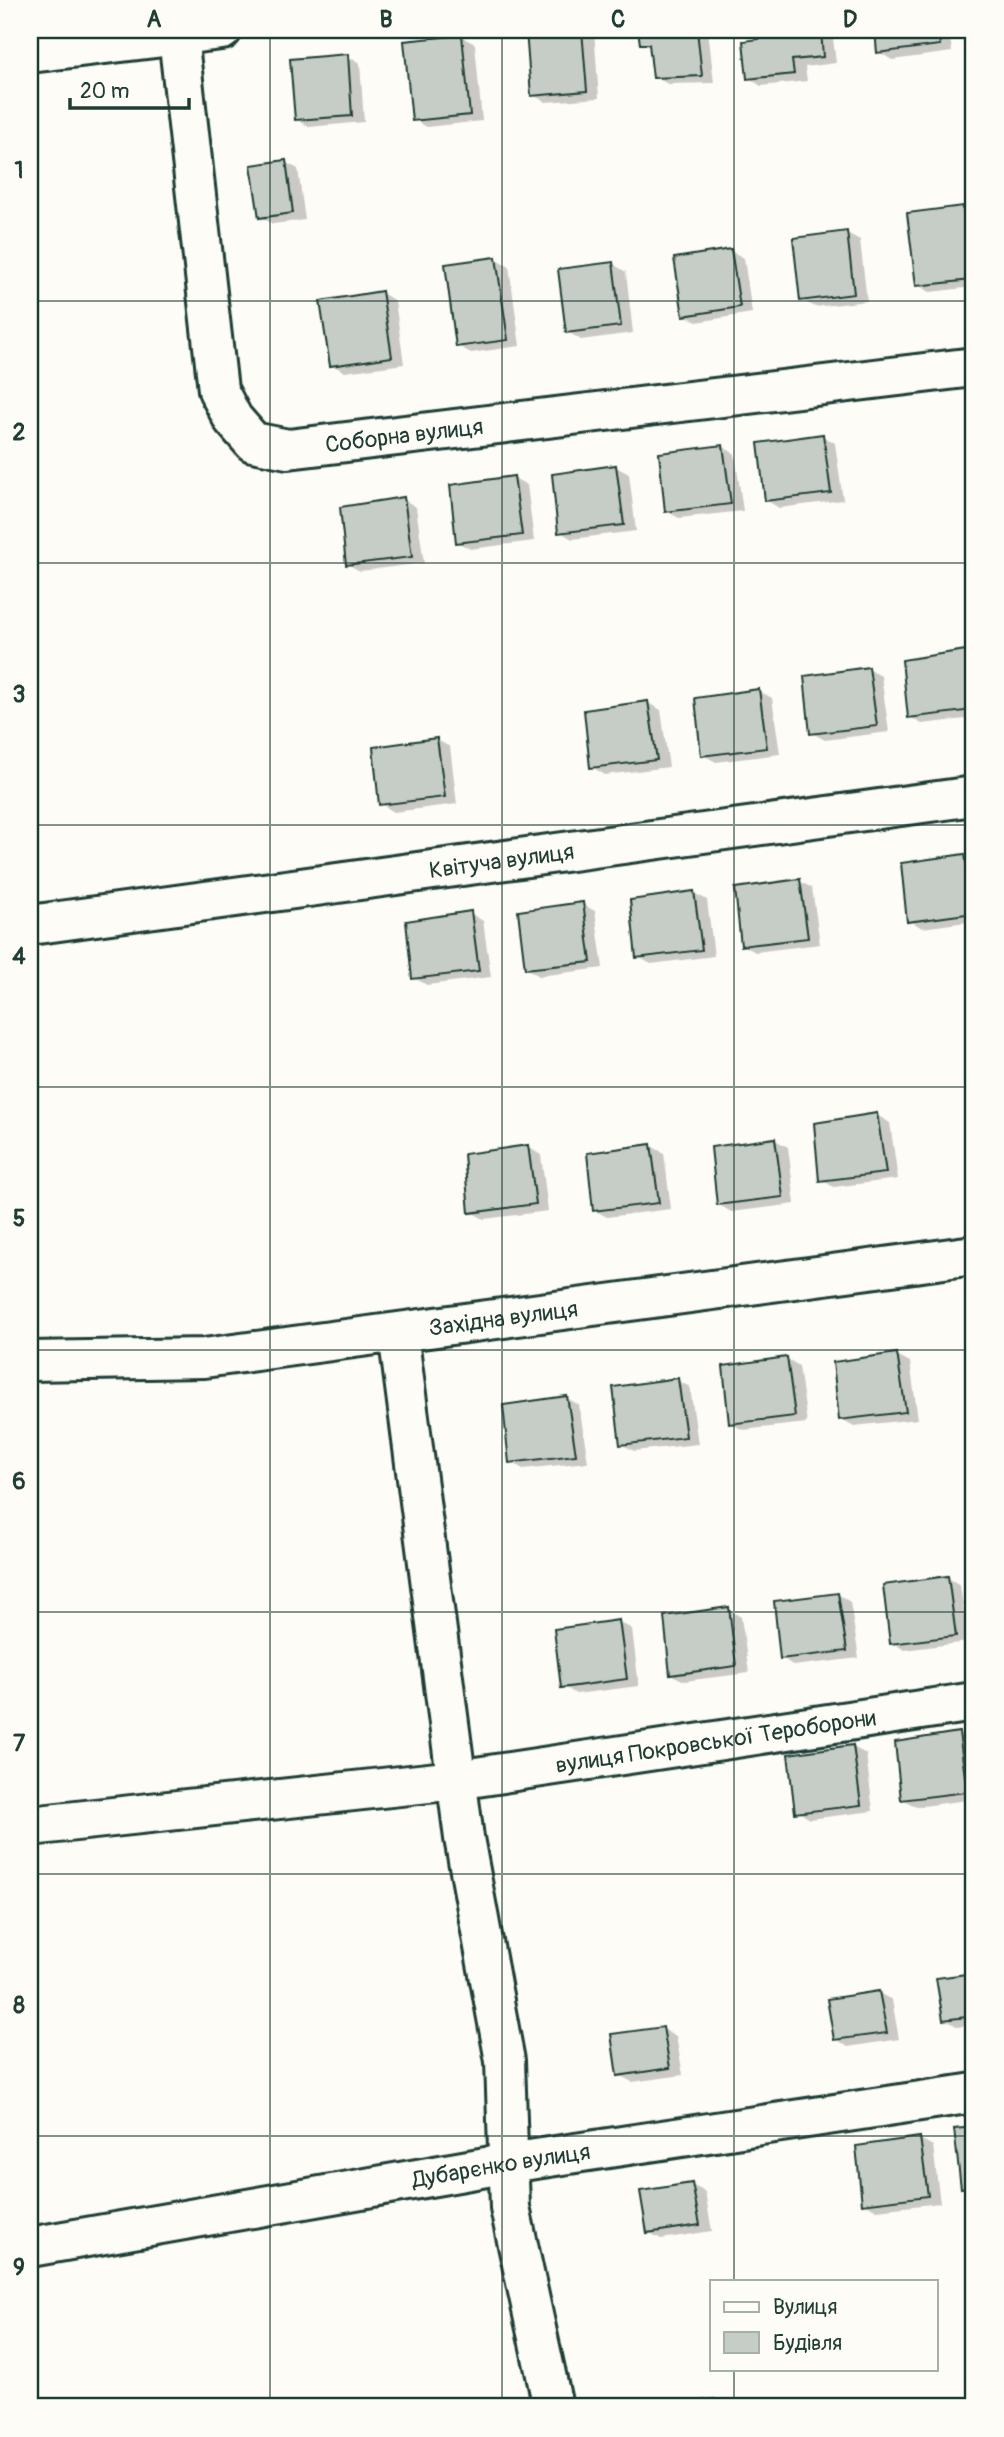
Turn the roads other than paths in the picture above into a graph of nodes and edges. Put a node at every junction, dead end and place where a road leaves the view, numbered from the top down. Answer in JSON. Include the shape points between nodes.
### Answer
{"nodes":[{"id":1,"x":222,"y":30,"type":"edge"},
{"id":2,"x":178,"y":36,"type":"junction"},
{"id":3,"x":30,"y":53,"type":"edge"},
{"id":4,"x":974,"y":367,"type":"edge"},
{"id":5,"x":974,"y":796,"type":"edge"},
{"id":6,"x":30,"y":925,"type":"edge"},
{"id":7,"x":974,"y":1255,"type":"edge"},
{"id":8,"x":398,"y":1333,"type":"junction"},
{"id":9,"x":30,"y":1360,"type":"edge"},
{"id":10,"x":974,"y":1702,"type":"edge"},
{"id":11,"x":456,"y":1780,"type":"junction"},
{"id":12,"x":30,"y":1826,"type":"edge"},
{"id":13,"x":974,"y":2093,"type":"edge"},
{"id":14,"x":509,"y":2163,"type":"junction"},
{"id":15,"x":30,"y":2248,"type":"edge"},
{"id":16,"x":553,"y":2407,"type":"edge"}],
"edges":[{"from":1,"to":2,"type":"street"},
{"from":2,"to":3,"type":"street"},
{"from":2,"to":4,"type":"street","name":"Соборна вулиця","via":[[218,390],[233,419],[253,442],[288,449]]},
{"from":5,"to":6,"type":"street","name":"Квітуча вулиця"},
{"from":7,"to":8,"type":"street","name":"Західна вулиця"},
{"from":8,"to":9,"type":"street","name":"Західна вулиця","via":[[204,1358]]},
{"from":8,"to":11,"type":"street"},
{"from":10,"to":11,"type":"street","name":"вулиця Покровської Тероборони"},
{"from":11,"to":12,"type":"street","name":"вулиця Покровської Тероборони"},
{"from":11,"to":14,"type":"street","via":[[505,2061]]},
{"from":13,"to":14,"type":"street","name":"Дубарєнко вулиця"},
{"from":14,"to":15,"type":"street","name":"Дубарєнко вулиця"},
{"from":14,"to":16,"type":"street","via":[[510,2208]]}]}
